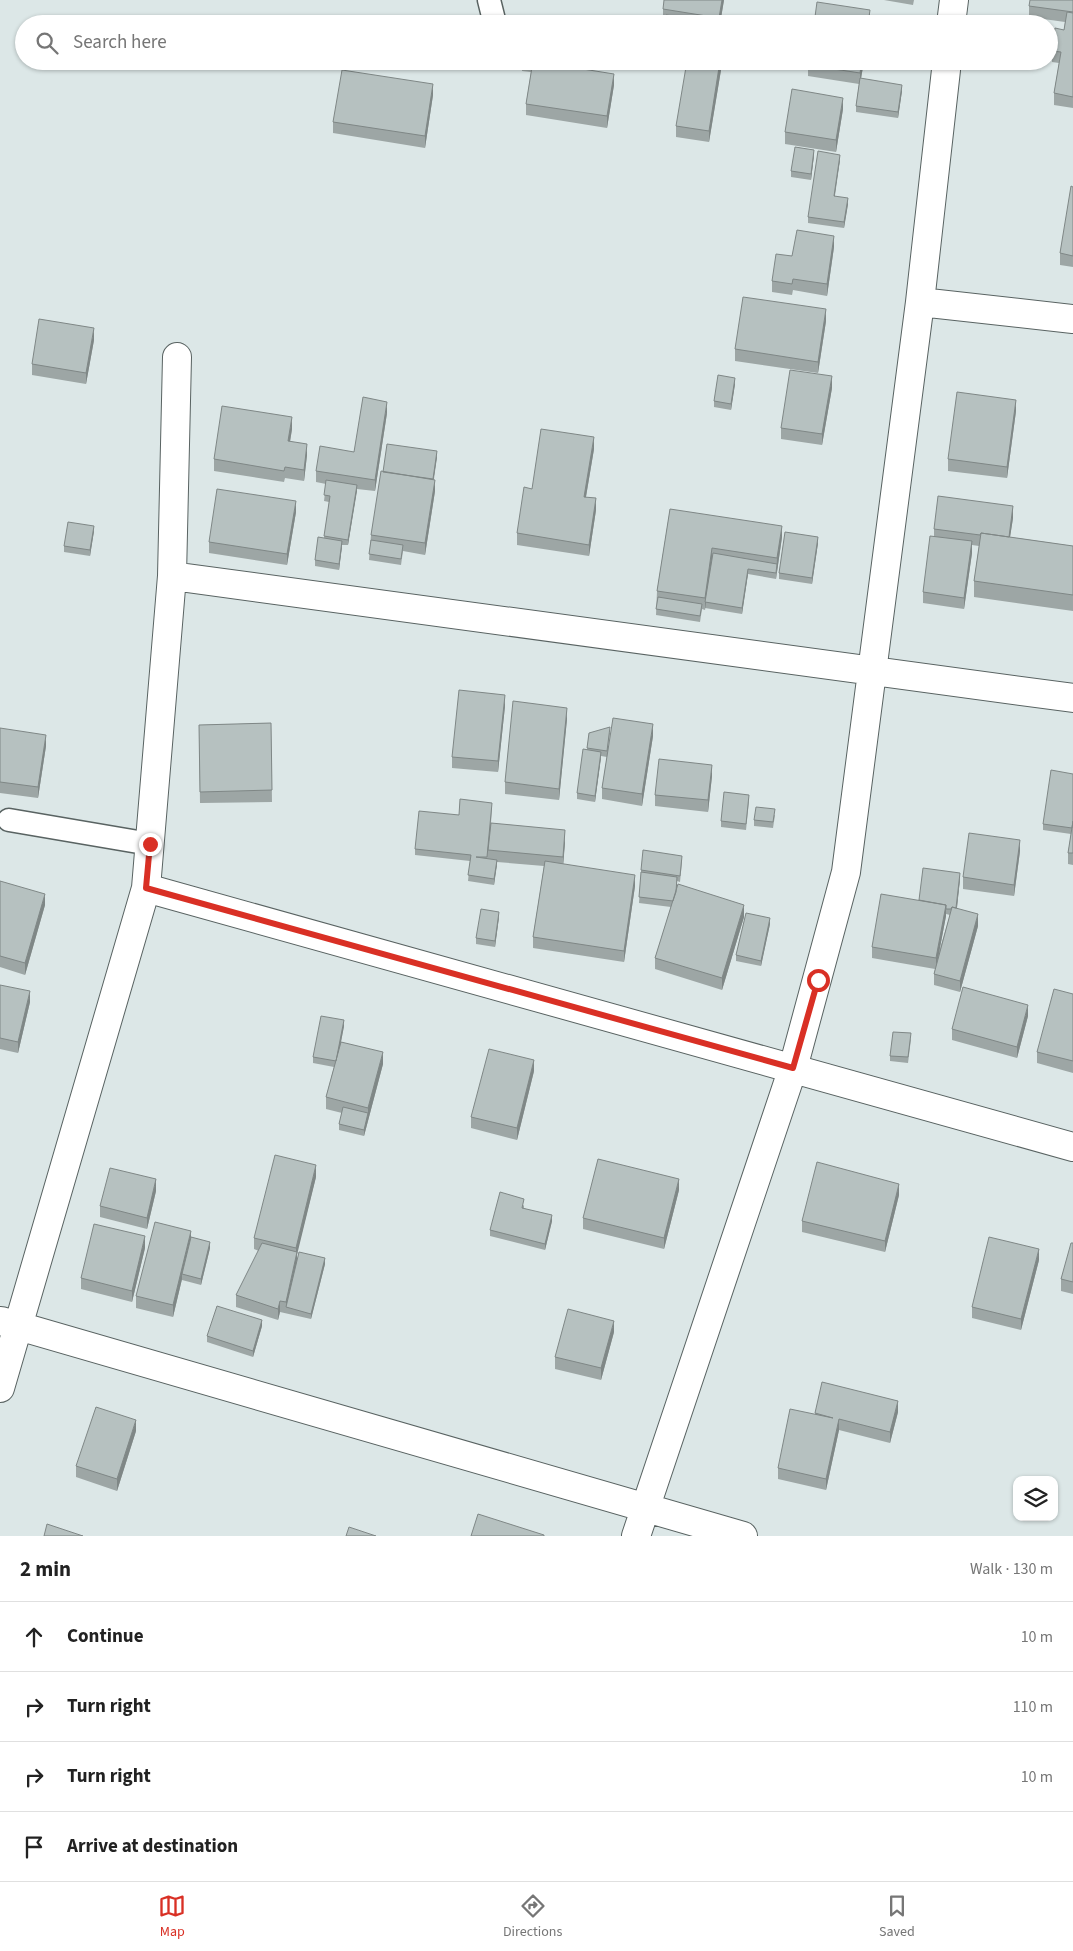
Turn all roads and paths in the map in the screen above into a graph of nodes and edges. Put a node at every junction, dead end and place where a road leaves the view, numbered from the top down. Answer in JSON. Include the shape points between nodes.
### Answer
{"nodes":[{"id":1,"x":490,"y":0,"type":"edge"},
{"id":2,"x":954,"y":0,"type":"edge"},
{"id":3,"x":493,"y":15,"type":"edge"},
{"id":4,"x":952,"y":15,"type":"edge"},
{"id":5,"x":946,"y":70,"type":"edge"},
{"id":6,"x":920,"y":302,"type":"junction"},
{"id":7,"x":1073,"y":320,"type":"edge"},
{"id":8,"x":176,"y":357,"type":"dead end"},
{"id":9,"x":172,"y":576,"type":"junction"},
{"id":10,"x":873,"y":671,"type":"junction"},
{"id":11,"x":1073,"y":698,"type":"edge"},
{"id":12,"x":9,"y":820,"type":"dead end"},
{"id":13,"x":150,"y":844,"type":"junction"},
{"id":14,"x":146,"y":888,"type":"junction"},
{"id":15,"x":793,"y":1068,"type":"junction"},
{"id":16,"x":1073,"y":1147,"type":"edge"},
{"id":17,"x":9,"y":1323,"type":"edge"},
{"id":18,"x":0,"y":1388,"type":"edge"},
{"id":19,"x":645,"y":1508,"type":"junction"},
{"id":20,"x":636,"y":1536,"type":"edge"},
{"id":21,"x":743,"y":1536,"type":"edge"}],
"edges":[{"from":1,"to":3,"type":"lane"},
{"from":2,"to":4,"type":"street"},
{"from":5,"to":6,"type":"street"},
{"from":6,"to":7,"type":"street"},
{"from":6,"to":10,"type":"street"},
{"from":8,"to":9,"type":"street"},
{"from":9,"to":10,"type":"street"},
{"from":9,"to":13,"type":"street"},
{"from":10,"to":11,"type":"street"},
{"from":10,"to":15,"type":"street","via":[[846,872]]},
{"from":12,"to":13,"type":"lane"},
{"from":13,"to":14,"type":"street"},
{"from":14,"to":15,"type":"street"},
{"from":14,"to":17,"type":"street"},
{"from":15,"to":16,"type":"street"},
{"from":15,"to":19,"type":"street"},
{"from":17,"to":18,"type":"street"},
{"from":17,"to":19,"type":"street"},
{"from":19,"to":20,"type":"street"},
{"from":19,"to":21,"type":"street"}]}
